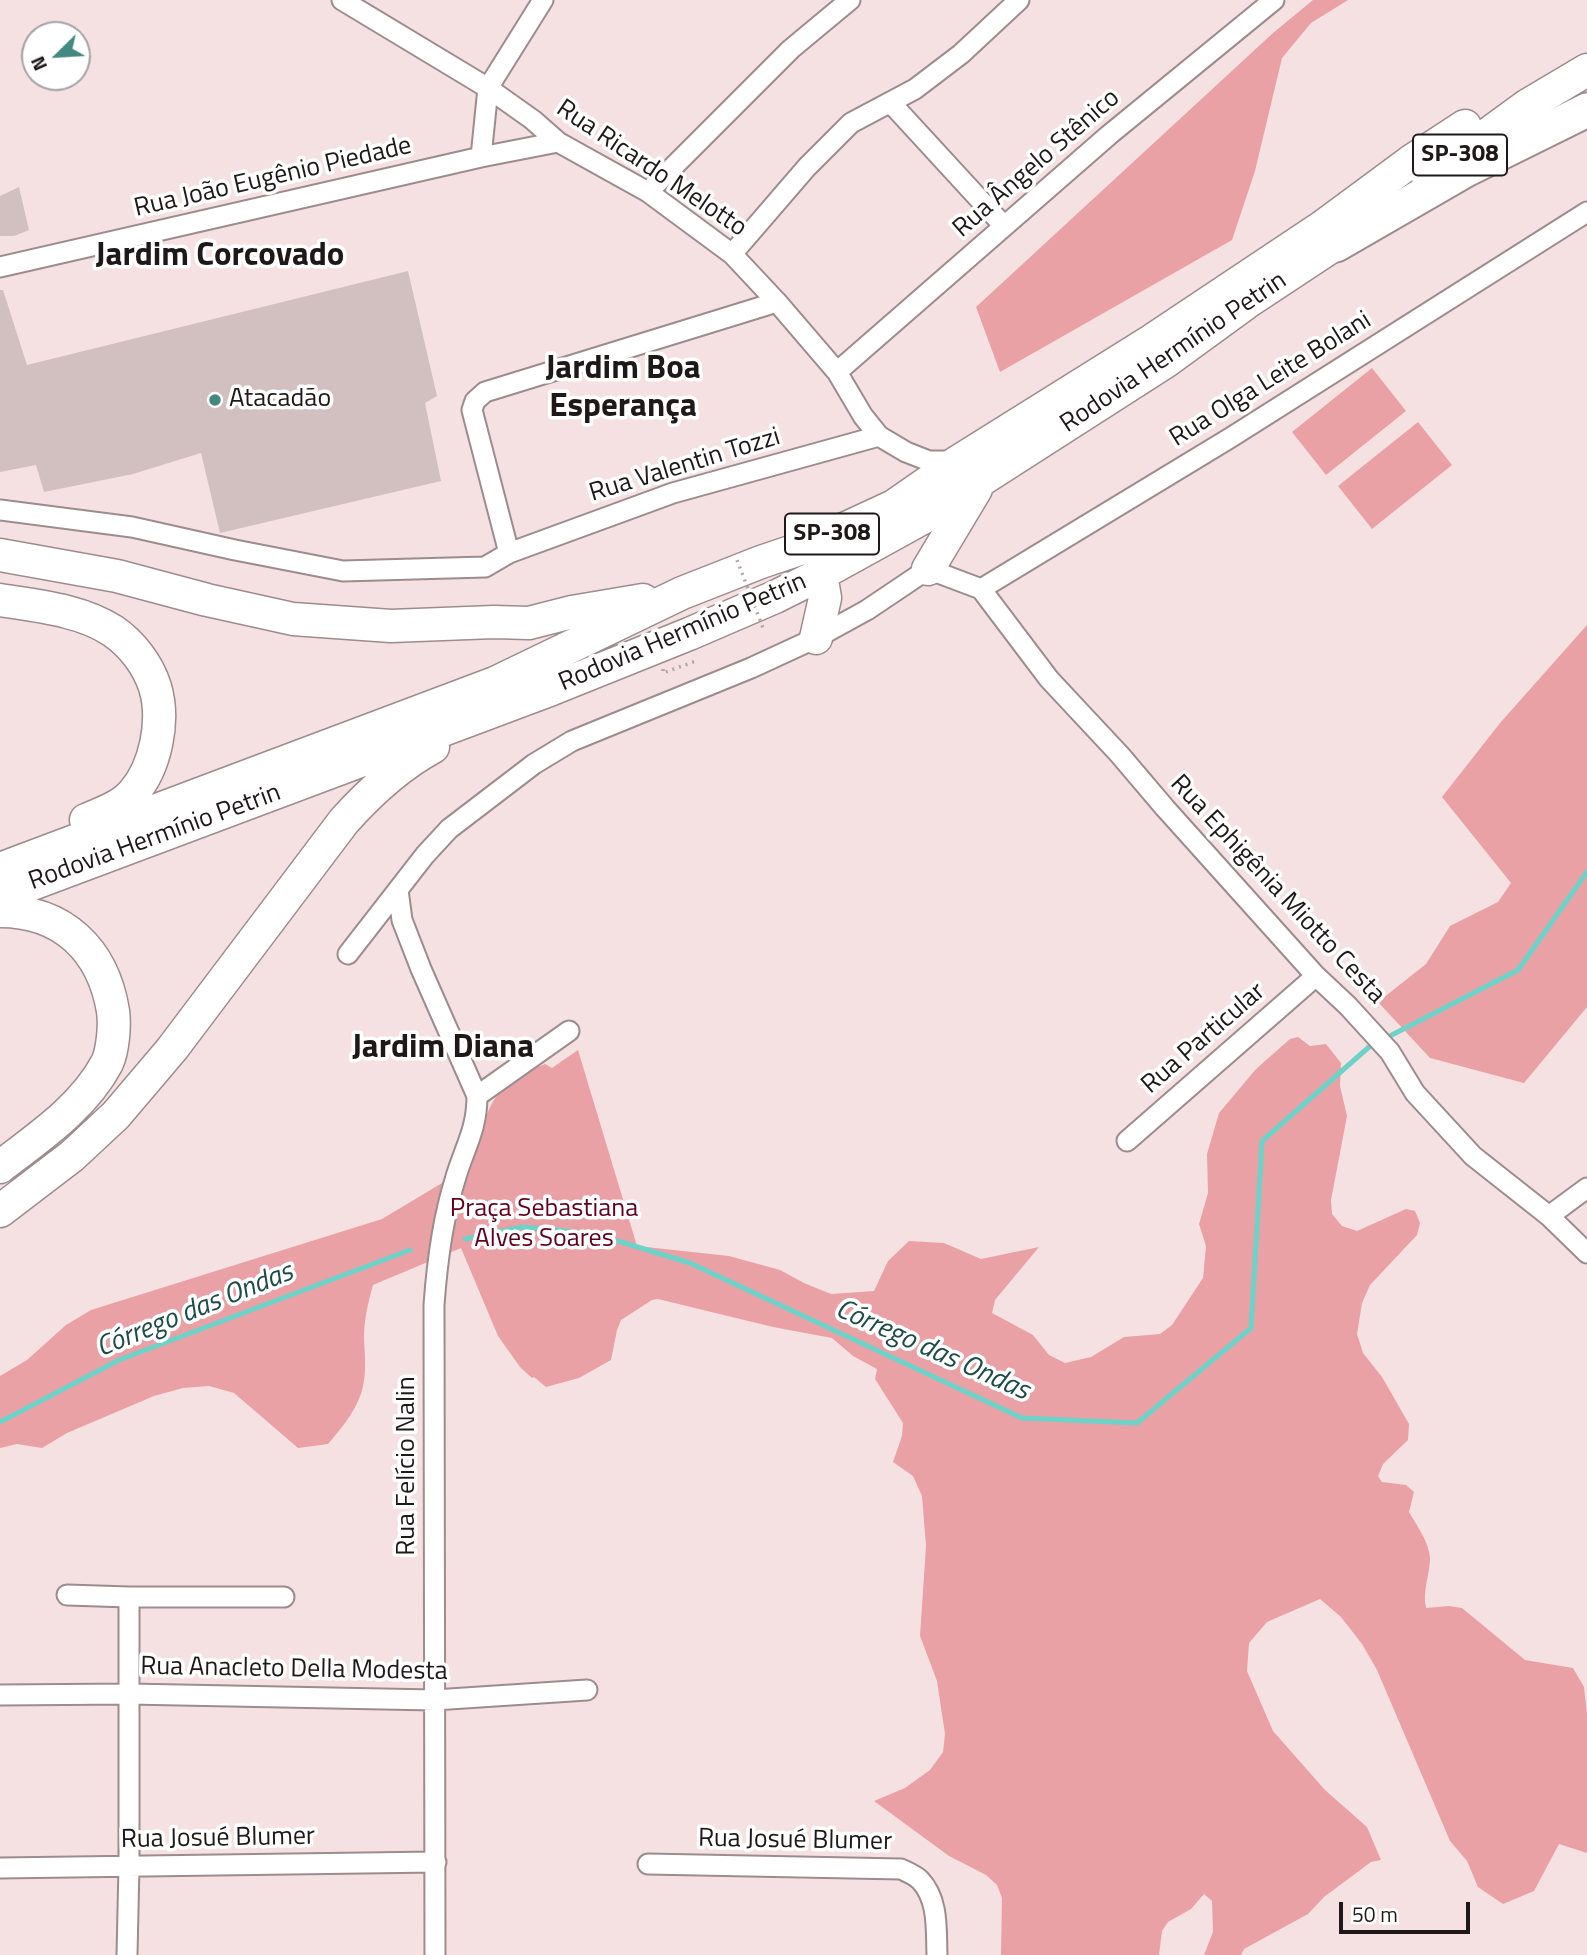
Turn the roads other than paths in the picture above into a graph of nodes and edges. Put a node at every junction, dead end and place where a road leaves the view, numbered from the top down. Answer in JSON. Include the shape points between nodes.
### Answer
{"nodes":[{"id":1,"x":342,"y":0,"type":"edge"},
{"id":2,"x":543,"y":0,"type":"edge"},
{"id":3,"x":850,"y":0,"type":"edge"},
{"id":4,"x":1019,"y":0,"type":"edge"},
{"id":5,"x":1274,"y":0,"type":"edge"},
{"id":6,"x":1587,"y":48,"type":"edge"},
{"id":7,"x":1587,"y":70,"type":"edge"},
{"id":8,"x":488,"y":88,"type":"junction"},
{"id":9,"x":890,"y":102,"type":"junction"},
{"id":10,"x":1587,"y":110,"type":"edge"},
{"id":11,"x":558,"y":142,"type":"junction"},
{"id":12,"x":481,"y":158,"type":"junction"},
{"id":13,"x":648,"y":192,"type":"junction"},
{"id":14,"x":1587,"y":212,"type":"edge"},
{"id":15,"x":1004,"y":226,"type":"junction"},
{"id":16,"x":1336,"y":245,"type":"junction"},
{"id":17,"x":733,"y":254,"type":"junction"},
{"id":18,"x":0,"y":267,"type":"edge"},
{"id":19,"x":777,"y":302,"type":"junction"},
{"id":20,"x":837,"y":372,"type":"junction"},
{"id":21,"x":879,"y":436,"type":"junction"},
{"id":22,"x":970,"y":470,"type":"junction"},
{"id":23,"x":0,"y":510,"type":"edge"},
{"id":24,"x":509,"y":553,"type":"junction"},
{"id":25,"x":0,"y":555,"type":"edge"},
{"id":26,"x":928,"y":569,"type":"junction"},
{"id":27,"x":821,"y":575,"type":"junction"},
{"id":28,"x":981,"y":589,"type":"junction"},
{"id":29,"x":682,"y":593,"type":"junction"},
{"id":30,"x":0,"y":600,"type":"edge"},
{"id":31,"x":816,"y":638,"type":"junction"},
{"id":32,"x":552,"y":689,"type":"junction"},
{"id":33,"x":0,"y":862,"type":"edge"},
{"id":34,"x":0,"y":869,"type":"edge"},
{"id":35,"x":398,"y":890,"type":"junction"},
{"id":36,"x":0,"y":896,"type":"edge"},
{"id":37,"x":0,"y":911,"type":"edge"},
{"id":38,"x":348,"y":954,"type":"dead end"},
{"id":39,"x":1316,"y":976,"type":"junction"},
{"id":40,"x":569,"y":1031,"type":"dead end"},
{"id":41,"x":477,"y":1096,"type":"junction"},
{"id":42,"x":1127,"y":1141,"type":"dead end"},
{"id":43,"x":0,"y":1167,"type":"edge"},
{"id":44,"x":1587,"y":1188,"type":"edge"},
{"id":45,"x":0,"y":1211,"type":"edge"},
{"id":46,"x":1549,"y":1216,"type":"junction"},
{"id":47,"x":1587,"y":1253,"type":"edge"},
{"id":48,"x":67,"y":1595,"type":"dead end"},
{"id":49,"x":129,"y":1597,"type":"junction"},
{"id":50,"x":284,"y":1597,"type":"dead end"},
{"id":51,"x":587,"y":1690,"type":"dead end"},
{"id":52,"x":129,"y":1694,"type":"junction"},
{"id":53,"x":0,"y":1695,"type":"edge"},
{"id":54,"x":435,"y":1700,"type":"junction"},
{"id":55,"x":436,"y":1862,"type":"junction"},
{"id":56,"x":648,"y":1864,"type":"dead end"},
{"id":57,"x":130,"y":1866,"type":"junction"},
{"id":58,"x":0,"y":1868,"type":"edge"},
{"id":59,"x":127,"y":1955,"type":"edge"},
{"id":60,"x":435,"y":1955,"type":"edge"},
{"id":61,"x":937,"y":1955,"type":"edge"}],
"edges":[{"from":1,"to":8,"type":"street","name":"Rua Ricardo Melotto"},
{"from":2,"to":8,"type":"street"},
{"from":3,"to":13,"type":"street","via":[[790,49]]},
{"from":4,"to":9,"type":"street","via":[[961,54]]},
{"from":5,"to":15,"type":"street","name":"Rua Ângelo Stênico"},
{"from":6,"to":22,"type":"main road","name":"Rodovia Hermínio Petrin","number":"SP-308","via":[[1421,155]]},
{"from":7,"to":16,"type":"main road","name":"Rodovia Hermínio Petrin","number":"SP-308","via":[[1528,105]]},
{"from":8,"to":11,"type":"street","name":"Rua Ricardo Melotto"},
{"from":8,"to":12,"type":"street"},
{"from":9,"to":15,"type":"street"},
{"from":9,"to":17,"type":"street","via":[[851,123]]},
{"from":10,"to":16,"type":"highway","via":[[1466,170]]},
{"from":11,"to":12,"type":"street","name":"Rua João Eugênio Piedade"},
{"from":11,"to":13,"type":"street","name":"Rua Ricardo Melotto"},
{"from":12,"to":18,"type":"street","name":"Rua João Eugênio Piedade"},
{"from":13,"to":17,"type":"street","name":"Rua Ricardo Melotto"},
{"from":14,"to":28,"type":"street","name":"Rua Olga Leite Bolani"},
{"from":15,"to":20,"type":"street","name":"Rua Ângelo Stênico"},
{"from":16,"to":22,"type":"main road","name":"Rodovia Hermínio Petrin","number":"SP-308","via":[[1165,362]]},
{"from":17,"to":19,"type":"street","name":"Rua Ricardo Melotto"},
{"from":19,"to":20,"type":"street","name":"Rua Ricardo Melotto"},
{"from":19,"to":24,"type":"street","via":[[477,397],[472,410]]},
{"from":20,"to":21,"type":"street","name":"Rua Ricardo Melotto"},
{"from":21,"to":22,"type":"street","name":"Rua Ricardo Melotto","via":[[929,461]]},
{"from":21,"to":24,"type":"street","name":"Rua Valentin Tozzi","via":[[673,493]]},
{"from":22,"to":26,"type":"main road"},
{"from":22,"to":27,"type":"main road","name":"Rodovia Hermínio Petrin","number":"SP-308","via":[[957,499]]},
{"from":22,"to":29,"type":"main road","name":"Rodovia Hermínio Petrin","number":"SP-308","via":[[820,542]]},
{"from":23,"to":24,"type":"street","name":"Rua Valentin Tozzi","via":[[132,527],[343,570],[485,567]]},
{"from":25,"to":29,"type":"main road","via":[[117,576],[293,619],[391,626],[529,623]]},
{"from":26,"to":28,"type":"street"},
{"from":26,"to":31,"type":"street"},
{"from":27,"to":31,"type":"main road","via":[[825,597]]},
{"from":27,"to":32,"type":"main road","name":"Rodovia Hermínio Petrin","number":"SP-308","via":[[689,635]]},
{"from":28,"to":39,"type":"street","name":"Rua Ephigênia Miotto Cesta","via":[[1049,679]]},
{"from":29,"to":34,"type":"main road","name":"Rodovia Hermínio Petrin","number":"SP-308","via":[[495,683]]},
{"from":30,"to":33,"type":"main road","via":[[85,617],[114,632],[148,669],[159,711],[155,747],[147,772],[133,793],[118,805]]},
{"from":31,"to":35,"type":"street","via":[[572,741],[534,764],[449,830]]},
{"from":32,"to":36,"type":"main road","name":"Rodovia Hermínio Petrin","number":"SP-308"},
{"from":32,"to":45,"type":"main road","via":[[409,760],[367,796],[116,1115],[72,1156]]},
{"from":35,"to":38,"type":"street"},
{"from":35,"to":41,"type":"street","via":[[402,920]]},
{"from":37,"to":43,"type":"main road","via":[[46,918],[76,937],[96,960],[109,990],[115,1024],[108,1061],[89,1088],[64,1117]]},
{"from":39,"to":42,"type":"street","name":"Rua Particular"},
{"from":39,"to":46,"type":"street","name":"Rua Ephigênia Miotto Cesta","via":[[1390,1052],[1415,1093],[1473,1156]]},
{"from":40,"to":41,"type":"street"},
{"from":41,"to":54,"type":"street","name":"Rua Felício Nalin","via":[[470,1142],[445,1216],[434,1305]]},
{"from":44,"to":46,"type":"street"},
{"from":46,"to":47,"type":"street","name":"Rua Ephigênia Miotto Cesta"},
{"from":48,"to":49,"type":"street"},
{"from":49,"to":50,"type":"street"},
{"from":49,"to":52,"type":"street"},
{"from":51,"to":54,"type":"street","name":"Rua Anacleto Della Modesta"},
{"from":52,"to":53,"type":"street","name":"Rua Anacleto Della Modesta"},
{"from":52,"to":54,"type":"street","name":"Rua Anacleto Della Modesta"},
{"from":52,"to":57,"type":"street"},
{"from":54,"to":55,"type":"street","name":"Rua Felício Nalin"},
{"from":55,"to":57,"type":"street","name":"Rua Josué Blumer"},
{"from":55,"to":60,"type":"street","name":"Rua Felício Nalin"},
{"from":56,"to":61,"type":"street","name":"Rua Josué Blumer","via":[[901,1869],[919,1879],[930,1895]]},
{"from":57,"to":58,"type":"street","name":"Rua Josué Blumer"},
{"from":57,"to":59,"type":"street"}]}
